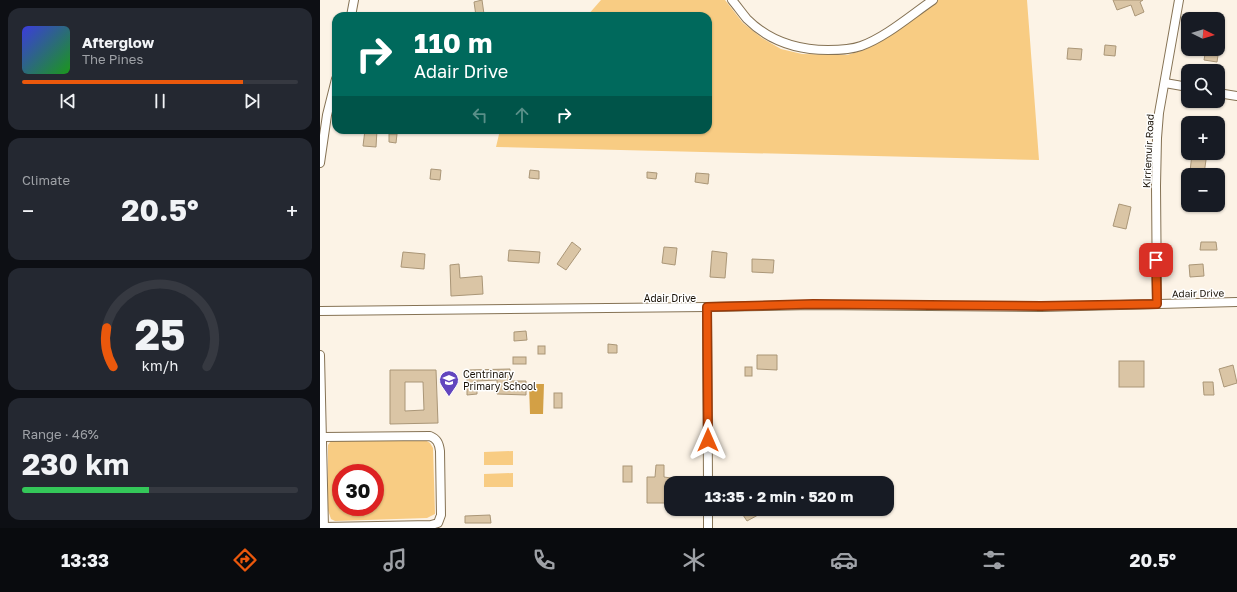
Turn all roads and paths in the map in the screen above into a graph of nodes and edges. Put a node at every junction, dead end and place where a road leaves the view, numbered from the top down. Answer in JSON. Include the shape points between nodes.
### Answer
{"nodes":[{"id":1,"x":354,"y":0,"type":"edge"},
{"id":2,"x":732,"y":0,"type":"edge"},
{"id":3,"x":933,"y":0,"type":"edge"},
{"id":4,"x":1179,"y":0,"type":"edge"},
{"id":5,"x":352,"y":12,"type":"edge"},
{"id":6,"x":1165,"y":83,"type":"junction"},
{"id":7,"x":1181,"y":86,"type":"edge"},
{"id":8,"x":1225,"y":94,"type":"edge"},
{"id":9,"x":1237,"y":96,"type":"edge"},
{"id":10,"x":332,"y":97,"type":"edge"},
{"id":11,"x":320,"y":163,"type":"edge"},
{"id":12,"x":1237,"y":302,"type":"edge"},
{"id":13,"x":1157,"y":304,"type":"junction"},
{"id":14,"x":707,"y":307,"type":"junction"},
{"id":15,"x":320,"y":310,"type":"edge"},
{"id":16,"x":320,"y":355,"type":"edge"},
{"id":17,"x":323,"y":437,"type":"junction"},
{"id":18,"x":708,"y":476,"type":"edge"},
{"id":19,"x":322,"y":504,"type":"edge"},
{"id":20,"x":708,"y":516,"type":"edge"},
{"id":21,"x":324,"y":527,"type":"edge"},
{"id":22,"x":708,"y":528,"type":"edge"}],
"edges":[{"from":1,"to":5,"type":"street"},
{"from":2,"to":3,"type":"street","via":[[748,19],[766,34],[782,43],[816,50],[845,50],[861,46],[886,33]]},
{"from":4,"to":6,"type":"street","name":"Kirriemuir Road"},
{"from":6,"to":7,"type":"street"},
{"from":6,"to":13,"type":"street","name":"Kirriemuir Road","via":[[1157,138]]},
{"from":8,"to":9,"type":"street"},
{"from":10,"to":11,"type":"street"},
{"from":12,"to":13,"type":"street","name":"Adair Drive"},
{"from":13,"to":14,"type":"street","name":"Adair Drive","via":[[813,304]]},
{"from":14,"to":15,"type":"street","name":"Adair Drive"},
{"from":14,"to":18,"type":"street"},
{"from":16,"to":17,"type":"street"},
{"from":17,"to":19,"type":"street"},
{"from":17,"to":21,"type":"street","via":[[435,438],[440,451],[441,515],[438,523],[430,525]]},
{"from":19,"to":21,"type":"street"},
{"from":20,"to":22,"type":"street"}]}
